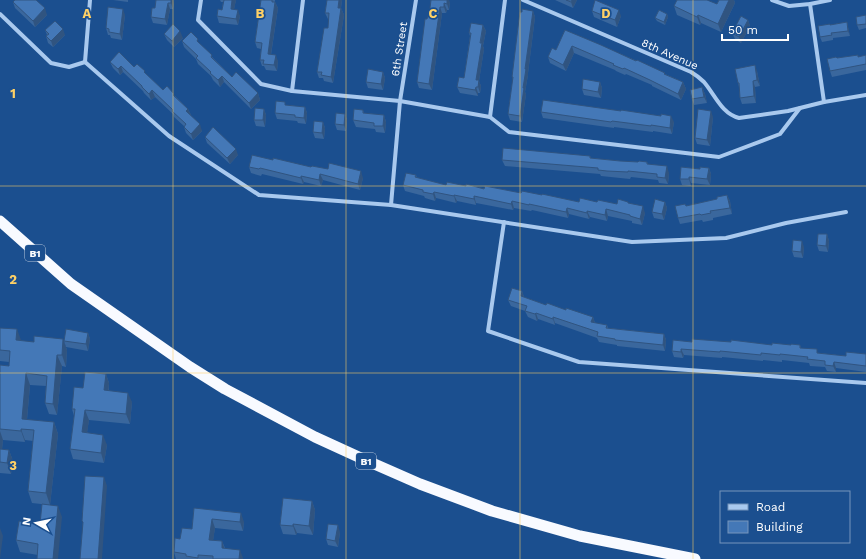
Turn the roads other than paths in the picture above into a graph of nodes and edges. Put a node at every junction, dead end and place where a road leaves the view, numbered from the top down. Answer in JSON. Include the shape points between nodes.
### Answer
{"nodes":[{"id":1,"x":90,"y":0,"type":"edge"},
{"id":2,"x":201,"y":0,"type":"edge"},
{"id":3,"x":304,"y":0,"type":"edge"},
{"id":4,"x":416,"y":0,"type":"edge"},
{"id":5,"x":505,"y":0,"type":"edge"},
{"id":6,"x":523,"y":0,"type":"edge"},
{"id":7,"x":772,"y":0,"type":"edge"},
{"id":8,"x":830,"y":0,"type":"edge"},
{"id":9,"x":811,"y":2,"type":"edge"},
{"id":10,"x":0,"y":14,"type":"edge"},
{"id":11,"x":85,"y":62,"type":"junction"},
{"id":12,"x":292,"y":91,"type":"junction"},
{"id":13,"x":866,"y":95,"type":"edge"},
{"id":14,"x":400,"y":101,"type":"junction"},
{"id":15,"x":824,"y":102,"type":"junction"},
{"id":16,"x":800,"y":108,"type":"junction"},
{"id":17,"x":490,"y":117,"type":"junction"},
{"id":18,"x":391,"y":205,"type":"junction"},
{"id":19,"x":846,"y":212,"type":"dead end"},
{"id":20,"x":0,"y":221,"type":"edge"},
{"id":21,"x":504,"y":222,"type":"junction"},
{"id":22,"x":866,"y":383,"type":"edge"},
{"id":23,"x":695,"y":559,"type":"edge"}],
"edges":[{"from":1,"to":11,"type":"street"},
{"from":2,"to":12,"type":"street","via":[[198,20],[261,84]]},
{"from":3,"to":12,"type":"street"},
{"from":4,"to":14,"type":"street","name":"6th Street"},
{"from":5,"to":17,"type":"street"},
{"from":6,"to":16,"type":"street","name":"8th Avenue","via":[[692,72],[705,83],[733,117]]},
{"from":7,"to":9,"type":"street","via":[[789,6]]},
{"from":8,"to":9,"type":"street"},
{"from":9,"to":15,"type":"street"},
{"from":10,"to":11,"type":"street","via":[[51,63],[69,67]]},
{"from":11,"to":18,"type":"street","via":[[168,136],[259,195]]},
{"from":12,"to":14,"type":"street"},
{"from":13,"to":15,"type":"street","name":"8th Avenue"},
{"from":14,"to":17,"type":"street"},
{"from":14,"to":18,"type":"street","name":"6th Street"},
{"from":15,"to":16,"type":"street","name":"8th Avenue"},
{"from":16,"to":17,"type":"street","via":[[780,134],[719,157],[509,132]]},
{"from":18,"to":21,"type":"street"},
{"from":19,"to":21,"type":"street","via":[[726,238],[632,242]]},
{"from":20,"to":23,"type":"highway","number":"B1","via":[[71,284],[190,367],[225,389],[315,437],[420,484],[492,511],[580,536]]},
{"from":21,"to":22,"type":"street","via":[[488,330],[579,362]]}]}
